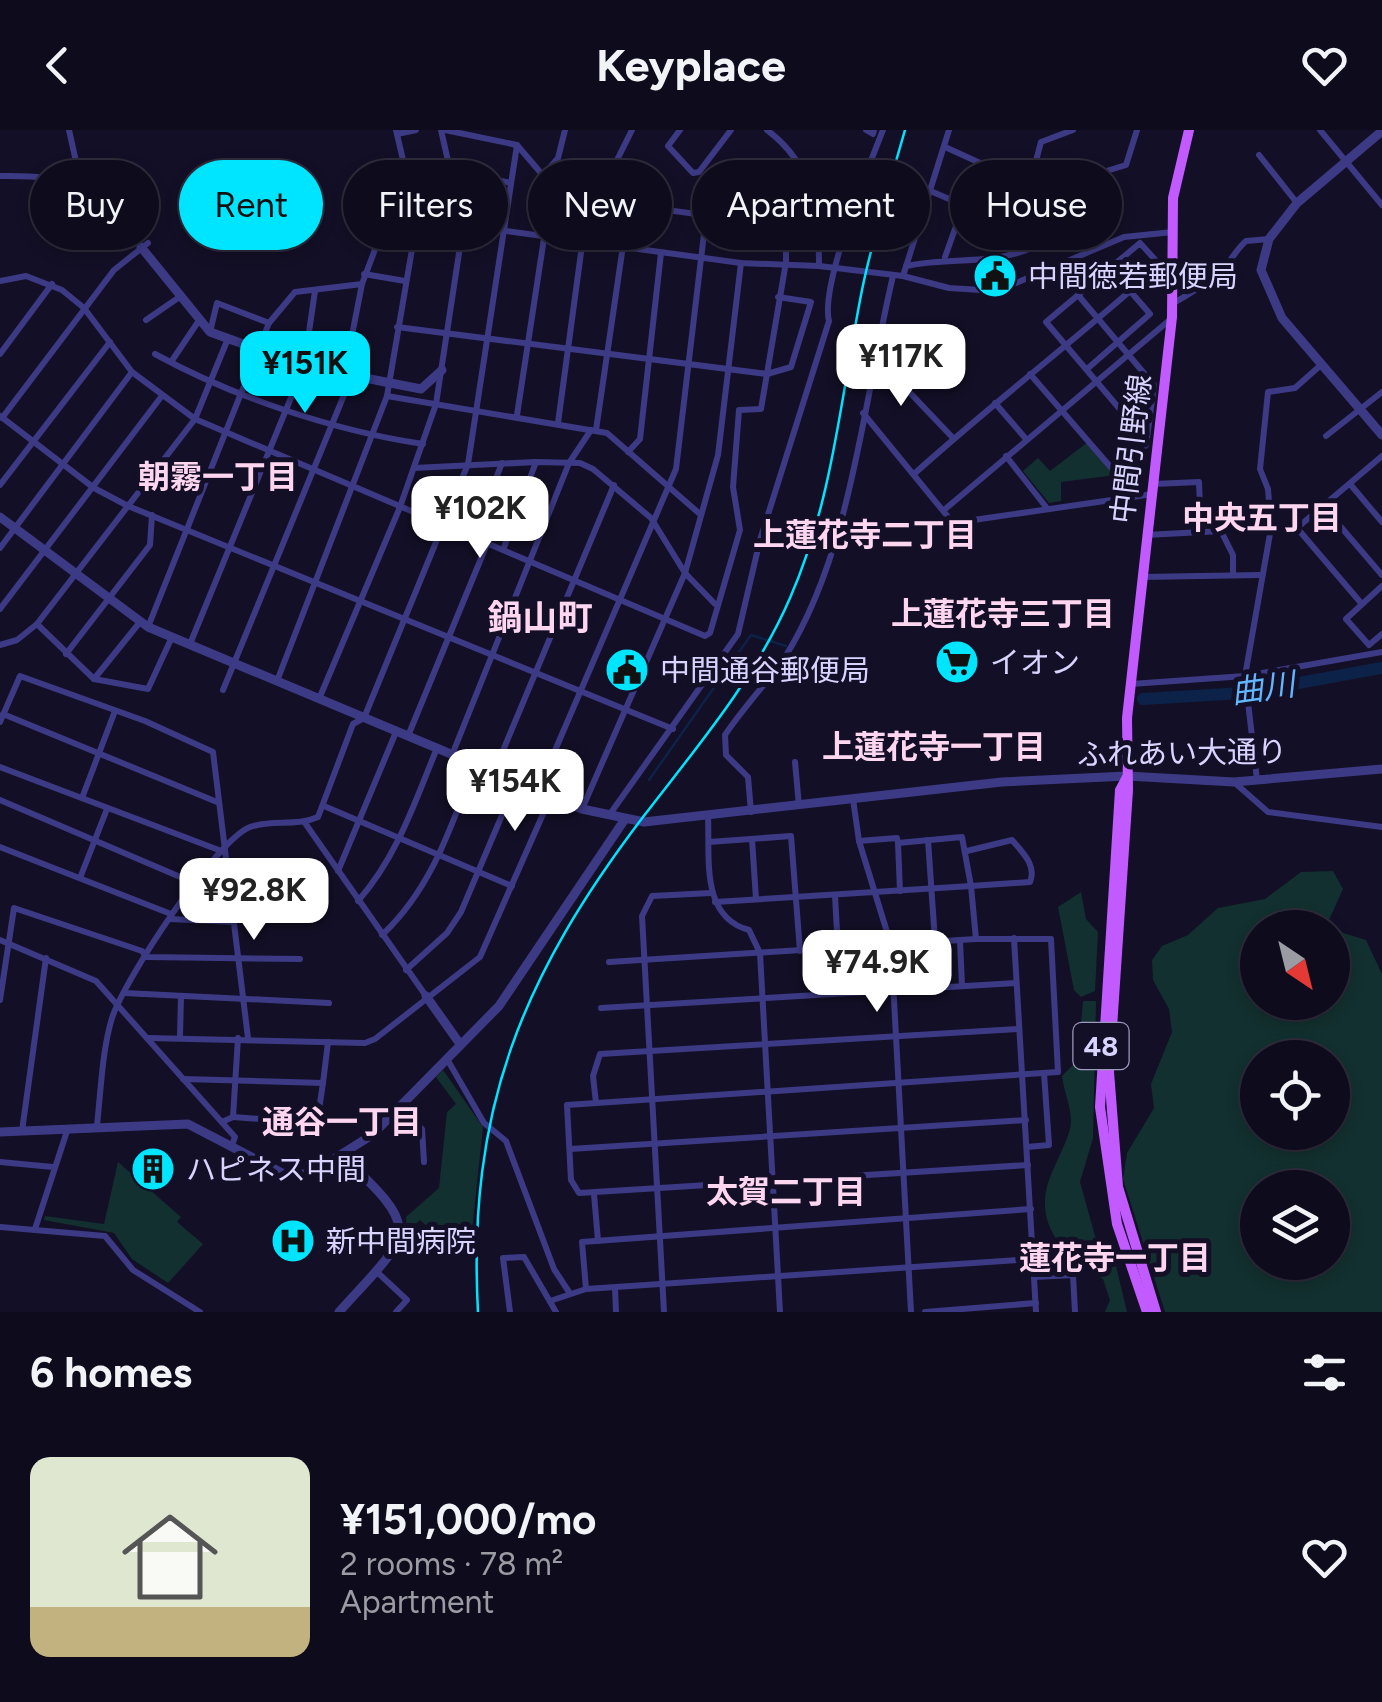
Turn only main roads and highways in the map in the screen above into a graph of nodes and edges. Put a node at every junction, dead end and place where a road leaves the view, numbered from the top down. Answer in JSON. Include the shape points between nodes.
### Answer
{"nodes":[{"id":1,"x":1189,"y":130,"type":"edge"},
{"id":2,"x":1127,"y":776,"type":"junction"},
{"id":3,"x":1147,"y":1312,"type":"edge"},
{"id":4,"x":1156,"y":1312,"type":"edge"}],
"edges":[{"from":1,"to":2,"type":"main road","name":"中間引野線","number":"48","via":[[1172,198],[1172,317],[1129,686]]},
{"from":2,"to":3,"type":"main road","name":"中間引野線","number":"48","via":[[1120,790],[1100,1106],[1117,1224]]},
{"from":2,"to":4,"type":"main road","name":"中間引野線","number":"48","via":[[1108,1108],[1127,1224]]}]}
